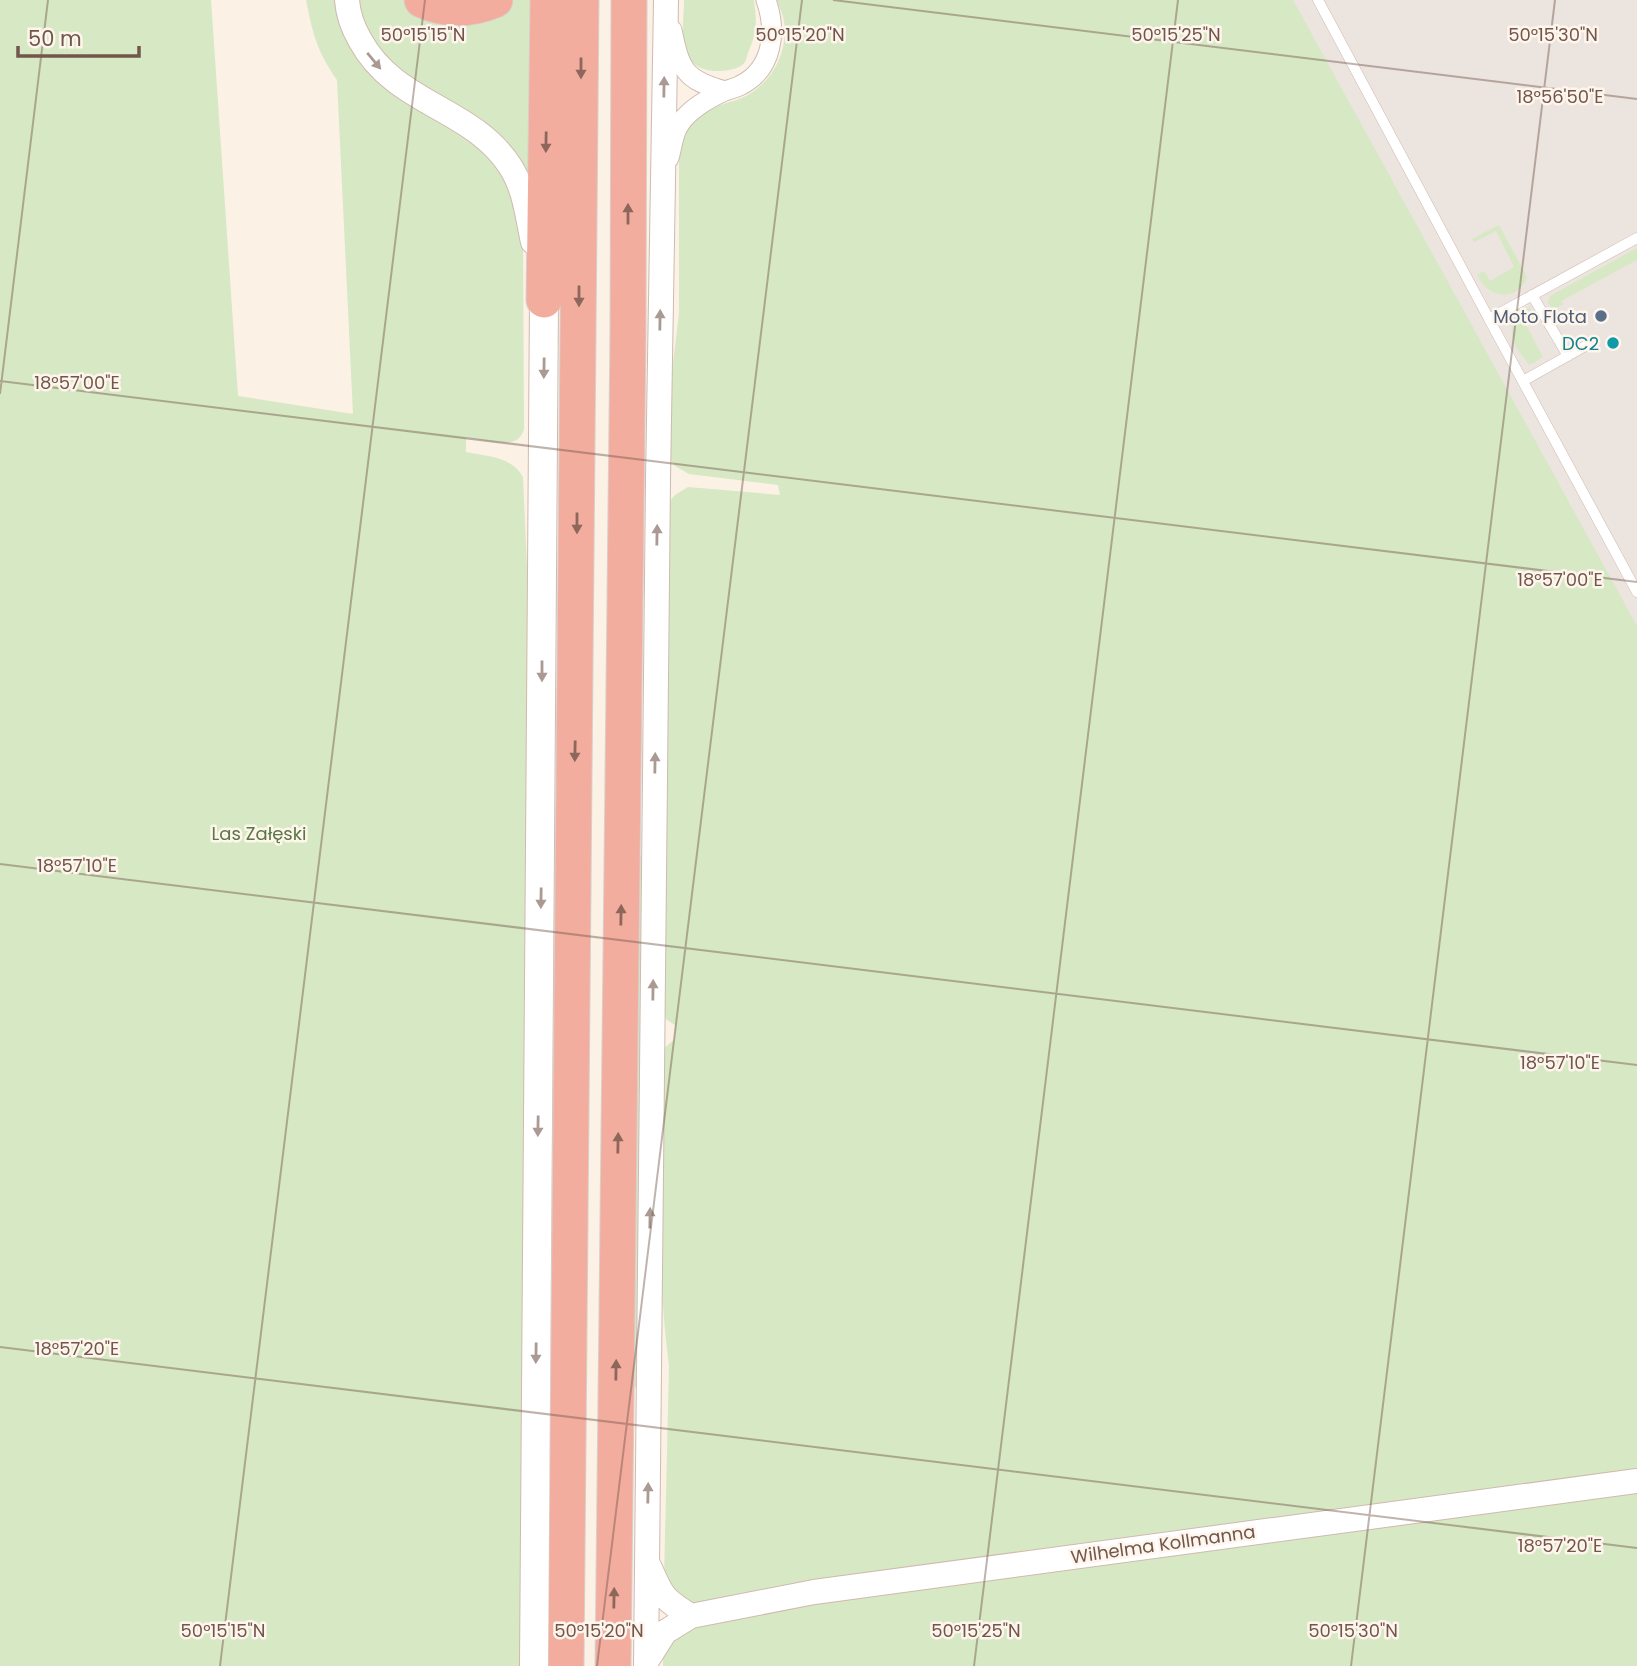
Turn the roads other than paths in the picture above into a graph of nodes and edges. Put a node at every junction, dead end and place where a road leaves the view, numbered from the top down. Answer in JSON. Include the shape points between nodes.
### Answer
{"nodes":[{"id":1,"x":346,"y":0,"type":"edge"},
{"id":2,"x":422,"y":0,"type":"edge"},
{"id":3,"x":495,"y":0,"type":"edge"},
{"id":4,"x":548,"y":0,"type":"edge"},
{"id":5,"x":581,"y":0,"type":"edge"},
{"id":6,"x":629,"y":0,"type":"edge"},
{"id":7,"x":766,"y":0,"type":"edge"},
{"id":8,"x":1318,"y":0,"type":"edge"},
{"id":9,"x":666,"y":1,"type":"edge"},
{"id":10,"x":725,"y":91,"type":"junction"},
{"id":11,"x":663,"y":180,"type":"junction"},
{"id":12,"x":1637,"y":238,"type":"edge"},
{"id":13,"x":1532,"y":295,"type":"junction"},
{"id":14,"x":544,"y":300,"type":"junction"},
{"id":15,"x":1489,"y":318,"type":"junction"},
{"id":16,"x":1587,"y":345,"type":"dead end"},
{"id":17,"x":1567,"y":356,"type":"junction"},
{"id":18,"x":1523,"y":381,"type":"junction"},
{"id":19,"x":1637,"y":592,"type":"edge"},
{"id":20,"x":1637,"y":1481,"type":"edge"},
{"id":21,"x":647,"y":1561,"type":"junction"},
{"id":22,"x":691,"y":1616,"type":"junction"},
{"id":23,"x":534,"y":1659,"type":"edge"},
{"id":24,"x":635,"y":1665,"type":"edge"},
{"id":25,"x":566,"y":1666,"type":"edge"}],
"edges":[{"from":1,"to":14,"type":"street","one_way":true,"via":[[355,32],[373,61],[404,89],[490,142],[510,167],[527,208]]},
{"from":2,"to":3,"type":"highway","via":[[454,8]]},
{"from":4,"to":14,"type":"highway","one_way":true},
{"from":5,"to":25,"type":"highway","one_way":true},
{"from":24,"to":6,"type":"highway","one_way":true},
{"from":7,"to":10,"type":"street","via":[[772,25],[770,52],[759,71]]},
{"from":8,"to":15,"type":"lane"},
{"from":9,"to":10,"type":"street","via":[[686,74]]},
{"from":11,"to":9,"type":"street","one_way":true},
{"from":10,"to":11,"type":"street","via":[[692,111],[678,126]]},
{"from":21,"to":11,"type":"street","one_way":true},
{"from":12,"to":13,"type":"lane"},
{"from":13,"to":15,"type":"lane"},
{"from":13,"to":17,"type":"lane"},
{"from":14,"to":23,"type":"main road","one_way":true},
{"from":15,"to":18,"type":"lane"},
{"from":16,"to":17,"type":"lane"},
{"from":17,"to":18,"type":"lane"},
{"from":18,"to":19,"type":"lane"},
{"from":20,"to":22,"type":"street","name":"Wilhelma Kollmanna","via":[[849,1587]]},
{"from":21,"to":22,"type":"street","via":[[669,1603]]},
{"from":21,"to":24,"type":"street"},
{"from":22,"to":24,"type":"street","via":[[665,1632]]}]}
